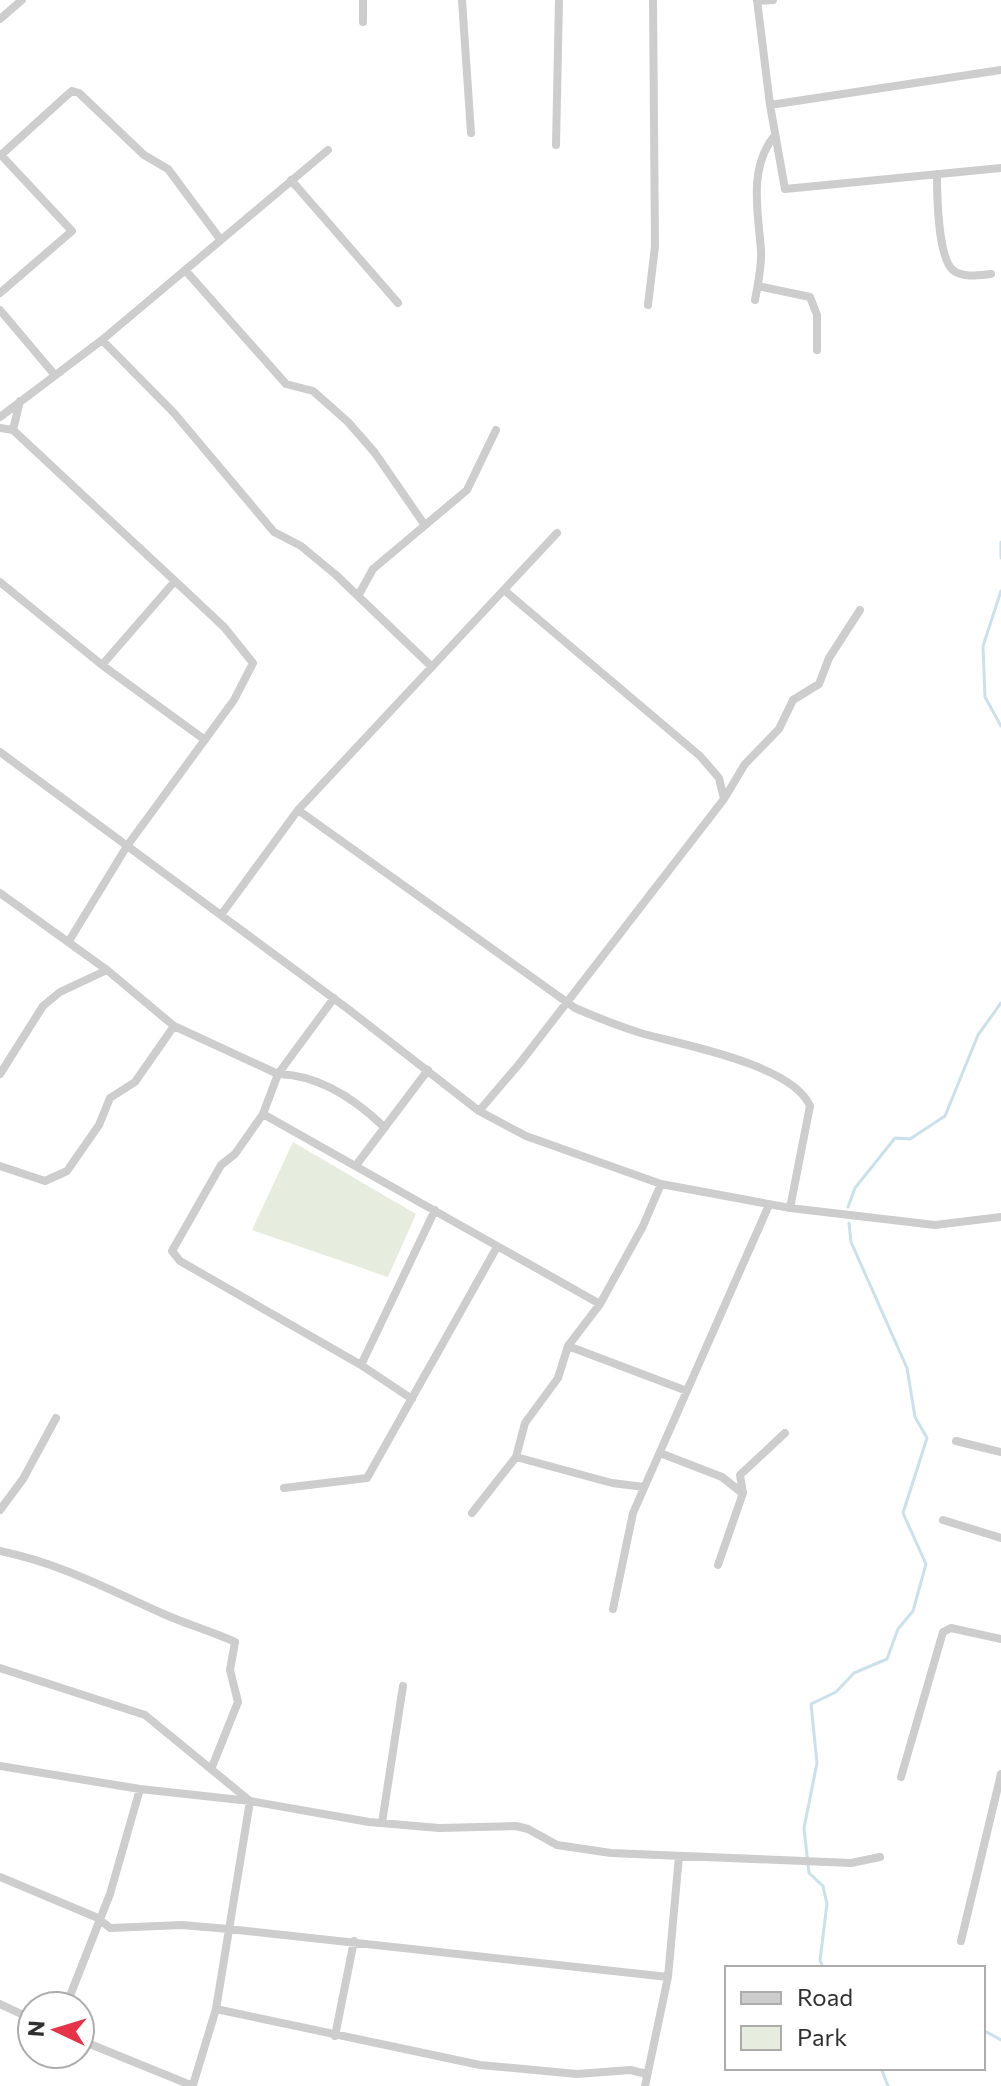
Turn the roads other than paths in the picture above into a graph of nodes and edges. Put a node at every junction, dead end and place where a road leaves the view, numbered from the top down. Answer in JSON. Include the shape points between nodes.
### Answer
{"nodes":[{"id":1,"x":22,"y":0,"type":"edge"},
{"id":2,"x":363,"y":0,"type":"edge"},
{"id":3,"x":462,"y":0,"type":"edge"},
{"id":4,"x":559,"y":0,"type":"edge"},
{"id":5,"x":653,"y":0,"type":"edge"},
{"id":6,"x":757,"y":0,"type":"edge"},
{"id":7,"x":773,"y":0,"type":"edge"},
{"id":8,"x":0,"y":19,"type":"edge"},
{"id":9,"x":363,"y":22,"type":"dead end"},
{"id":10,"x":1001,"y":70,"type":"edge"},
{"id":11,"x":770,"y":105,"type":"junction"},
{"id":12,"x":471,"y":133,"type":"dead end"},
{"id":13,"x":775,"y":135,"type":"junction"},
{"id":14,"x":556,"y":145,"type":"dead end"},
{"id":15,"x":328,"y":150,"type":"dead end"},
{"id":16,"x":0,"y":155,"type":"edge"},
{"id":17,"x":1001,"y":168,"type":"edge"},
{"id":18,"x":937,"y":174,"type":"junction"},
{"id":19,"x":291,"y":180,"type":"junction"},
{"id":20,"x":220,"y":239,"type":"junction"},
{"id":21,"x":185,"y":270,"type":"junction"},
{"id":22,"x":991,"y":274,"type":"dead end"},
{"id":23,"x":758,"y":286,"type":"junction"},
{"id":24,"x":0,"y":293,"type":"edge"},
{"id":25,"x":755,"y":300,"type":"dead end"},
{"id":26,"x":398,"y":303,"type":"dead end"},
{"id":27,"x":648,"y":305,"type":"dead end"},
{"id":28,"x":0,"y":310,"type":"edge"},
{"id":29,"x":102,"y":340,"type":"junction"},
{"id":30,"x":817,"y":350,"type":"dead end"},
{"id":31,"x":54,"y":374,"type":"junction"},
{"id":32,"x":20,"y":401,"type":"junction"},
{"id":33,"x":0,"y":417,"type":"edge"},
{"id":34,"x":0,"y":428,"type":"edge"},
{"id":35,"x":13,"y":430,"type":"junction"},
{"id":36,"x":496,"y":430,"type":"dead end"},
{"id":37,"x":424,"y":524,"type":"junction"},
{"id":38,"x":557,"y":533,"type":"dead end"},
{"id":39,"x":175,"y":581,"type":"junction"},
{"id":40,"x":0,"y":582,"type":"edge"},
{"id":41,"x":504,"y":590,"type":"junction"},
{"id":42,"x":358,"y":596,"type":"junction"},
{"id":43,"x":860,"y":610,"type":"dead end"},
{"id":44,"x":102,"y":665,"type":"junction"},
{"id":45,"x":432,"y":667,"type":"junction"},
{"id":46,"x":205,"y":740,"type":"junction"},
{"id":47,"x":0,"y":752,"type":"edge"},
{"id":48,"x":719,"y":778,"type":"junction"},
{"id":49,"x":736,"y":778,"type":"junction"},
{"id":50,"x":724,"y":799,"type":"junction"},
{"id":51,"x":298,"y":810,"type":"junction"},
{"id":52,"x":127,"y":846,"type":"junction"},
{"id":53,"x":0,"y":893,"type":"edge"},
{"id":54,"x":221,"y":915,"type":"junction"},
{"id":55,"x":69,"y":941,"type":"junction"},
{"id":56,"x":107,"y":970,"type":"junction"},
{"id":57,"x":334,"y":998,"type":"junction"},
{"id":58,"x":567,"y":1002,"type":"junction"},
{"id":59,"x":174,"y":1026,"type":"junction"},
{"id":60,"x":428,"y":1070,"type":"junction"},
{"id":61,"x":0,"y":1074,"type":"edge"},
{"id":62,"x":278,"y":1074,"type":"junction"},
{"id":63,"x":479,"y":1111,"type":"junction"},
{"id":64,"x":263,"y":1114,"type":"junction"},
{"id":65,"x":384,"y":1127,"type":"junction"},
{"id":66,"x":357,"y":1164,"type":"junction"},
{"id":67,"x":0,"y":1166,"type":"edge"},
{"id":68,"x":661,"y":1184,"type":"junction"},
{"id":69,"x":769,"y":1205,"type":"junction"},
{"id":70,"x":790,"y":1208,"type":"junction"},
{"id":71,"x":435,"y":1210,"type":"junction"},
{"id":72,"x":1001,"y":1217,"type":"edge"},
{"id":73,"x":497,"y":1247,"type":"junction"},
{"id":74,"x":600,"y":1304,"type":"junction"},
{"id":75,"x":568,"y":1346,"type":"junction"},
{"id":76,"x":361,"y":1365,"type":"junction"},
{"id":77,"x":687,"y":1391,"type":"junction"},
{"id":78,"x":412,"y":1399,"type":"junction"},
{"id":79,"x":56,"y":1418,"type":"dead end"},
{"id":80,"x":785,"y":1433,"type":"dead end"},
{"id":81,"x":956,"y":1441,"type":"dead end"},
{"id":82,"x":1001,"y":1452,"type":"edge"},
{"id":83,"x":660,"y":1453,"type":"junction"},
{"id":84,"x":516,"y":1457,"type":"junction"},
{"id":85,"x":644,"y":1487,"type":"junction"},
{"id":86,"x":284,"y":1488,"type":"dead end"},
{"id":87,"x":743,"y":1493,"type":"junction"},
{"id":88,"x":0,"y":1510,"type":"edge"},
{"id":89,"x":472,"y":1513,"type":"dead end"},
{"id":90,"x":943,"y":1520,"type":"dead end"},
{"id":91,"x":1001,"y":1538,"type":"edge"},
{"id":92,"x":0,"y":1551,"type":"edge"},
{"id":93,"x":718,"y":1565,"type":"dead end"},
{"id":94,"x":613,"y":1609,"type":"dead end"},
{"id":95,"x":1001,"y":1639,"type":"edge"},
{"id":96,"x":0,"y":1668,"type":"edge"},
{"id":97,"x":403,"y":1686,"type":"dead end"},
{"id":98,"x":0,"y":1766,"type":"edge"},
{"id":99,"x":212,"y":1767,"type":"junction"},
{"id":100,"x":1001,"y":1774,"type":"edge"},
{"id":101,"x":901,"y":1777,"type":"dead end"},
{"id":102,"x":140,"y":1789,"type":"junction"},
{"id":103,"x":250,"y":1801,"type":"junction"},
{"id":104,"x":382,"y":1823,"type":"junction"},
{"id":105,"x":679,"y":1856,"type":"junction"},
{"id":106,"x":880,"y":1857,"type":"dead end"},
{"id":107,"x":0,"y":1877,"type":"edge"},
{"id":108,"x":98,"y":1918,"type":"junction"},
{"id":109,"x":228,"y":1929,"type":"junction"},
{"id":110,"x":354,"y":1941,"type":"junction"},
{"id":111,"x":961,"y":1941,"type":"dead end"},
{"id":112,"x":668,"y":1977,"type":"junction"},
{"id":113,"x":72,"y":1990,"type":"edge"},
{"id":114,"x":216,"y":2009,"type":"junction"},
{"id":115,"x":335,"y":2036,"type":"junction"},
{"id":116,"x":96,"y":2047,"type":"edge"},
{"id":117,"x":647,"y":2074,"type":"junction"},
{"id":118,"x":193,"y":2086,"type":"edge"},
{"id":119,"x":645,"y":2086,"type":"edge"}],
"edges":[{"from":1,"to":8,"type":"street"},
{"from":2,"to":9,"type":"street"},
{"from":3,"to":12,"type":"street"},
{"from":4,"to":14,"type":"street"},
{"from":5,"to":27,"type":"street","via":[[655,246]]},
{"from":6,"to":7,"type":"street"},
{"from":6,"to":11,"type":"street"},
{"from":10,"to":11,"type":"street"},
{"from":11,"to":13,"type":"street"},
{"from":13,"to":18,"type":"street","via":[[782,185],[789,191]]},
{"from":13,"to":23,"type":"street","via":[[760,161],[757,184]]},
{"from":15,"to":19,"type":"street"},
{"from":16,"to":20,"type":"street","via":[[72,91],[79,93],[144,155],[168,169]]},
{"from":16,"to":24,"type":"street","via":[[72,231]]},
{"from":17,"to":18,"type":"street"},
{"from":18,"to":22,"type":"street","via":[[945,261],[964,275]]},
{"from":19,"to":20,"type":"street"},
{"from":19,"to":26,"type":"street"},
{"from":20,"to":21,"type":"street"},
{"from":21,"to":29,"type":"street"},
{"from":21,"to":37,"type":"street","via":[[286,384],[313,391],[348,422]]},
{"from":23,"to":25,"type":"street"},
{"from":23,"to":30,"type":"street","via":[[813,301]]},
{"from":28,"to":31,"type":"street"},
{"from":29,"to":31,"type":"street"},
{"from":29,"to":42,"type":"street","via":[[174,413],[274,532],[301,546]]},
{"from":31,"to":32,"type":"street"},
{"from":32,"to":33,"type":"street"},
{"from":32,"to":35,"type":"street"},
{"from":34,"to":35,"type":"street"},
{"from":35,"to":39,"type":"street"},
{"from":36,"to":37,"type":"street","via":[[475,480]]},
{"from":37,"to":42,"type":"street","via":[[373,569]]},
{"from":38,"to":41,"type":"street"},
{"from":39,"to":44,"type":"street"},
{"from":39,"to":46,"type":"street","via":[[253,663]]},
{"from":40,"to":44,"type":"street"},
{"from":41,"to":45,"type":"street"},
{"from":41,"to":48,"type":"street","via":[[700,756]]},
{"from":42,"to":45,"type":"street"},
{"from":43,"to":49,"type":"street","via":[[819,684],[793,700],[779,729]]},
{"from":44,"to":46,"type":"street"},
{"from":45,"to":51,"type":"street"},
{"from":46,"to":52,"type":"street"},
{"from":47,"to":52,"type":"street"},
{"from":48,"to":49,"type":"street"},
{"from":48,"to":50,"type":"street"},
{"from":49,"to":50,"type":"street"},
{"from":50,"to":58,"type":"street"},
{"from":51,"to":54,"type":"street"},
{"from":51,"to":58,"type":"street"},
{"from":52,"to":54,"type":"street"},
{"from":52,"to":55,"type":"street"},
{"from":53,"to":55,"type":"street"},
{"from":54,"to":57,"type":"street"},
{"from":55,"to":56,"type":"street"},
{"from":56,"to":59,"type":"street"},
{"from":56,"to":61,"type":"street","via":[[43,1006]]},
{"from":57,"to":60,"type":"street"},
{"from":57,"to":62,"type":"street"},
{"from":58,"to":63,"type":"street"},
{"from":58,"to":70,"type":"street","via":[[604,1021],[768,1071],[807,1098],[810,1106]]},
{"from":59,"to":62,"type":"street"},
{"from":59,"to":67,"type":"street","via":[[135,1082],[110,1098],[99,1125],[67,1171],[45,1181]]},
{"from":60,"to":63,"type":"street"},
{"from":60,"to":65,"type":"street"},
{"from":62,"to":64,"type":"street"},
{"from":62,"to":65,"type":"street","via":[[296,1074],[326,1085]]},
{"from":63,"to":68,"type":"street","via":[[526,1136]]},
{"from":64,"to":66,"type":"street"},
{"from":64,"to":76,"type":"street","via":[[221,1165],[172,1251],[180,1261]]},
{"from":65,"to":66,"type":"street"},
{"from":66,"to":71,"type":"street"},
{"from":68,"to":69,"type":"street"},
{"from":68,"to":74,"type":"street"},
{"from":69,"to":70,"type":"street"},
{"from":69,"to":77,"type":"street"},
{"from":70,"to":72,"type":"street","via":[[935,1225]]},
{"from":71,"to":73,"type":"street"},
{"from":71,"to":76,"type":"street"},
{"from":73,"to":74,"type":"street"},
{"from":73,"to":78,"type":"street"},
{"from":74,"to":75,"type":"street"},
{"from":75,"to":77,"type":"street"},
{"from":75,"to":84,"type":"street","via":[[558,1378],[525,1423]]},
{"from":76,"to":78,"type":"street"},
{"from":77,"to":83,"type":"street"},
{"from":78,"to":86,"type":"street","via":[[367,1478]]},
{"from":79,"to":88,"type":"street"},
{"from":80,"to":87,"type":"street","via":[[740,1475]]},
{"from":81,"to":82,"type":"street"},
{"from":83,"to":85,"type":"street"},
{"from":83,"to":87,"type":"street","via":[[722,1477]]},
{"from":84,"to":85,"type":"street"},
{"from":84,"to":89,"type":"street"},
{"from":85,"to":94,"type":"street","via":[[628,1527]]},
{"from":87,"to":93,"type":"street"},
{"from":90,"to":91,"type":"street"},
{"from":92,"to":99,"type":"street","via":[[85,1575],[235,1642],[230,1670],[238,1702]]},
{"from":95,"to":101,"type":"street","via":[[951,1628],[943,1632]]},
{"from":96,"to":99,"type":"street","via":[[132,1709]]},
{"from":97,"to":104,"type":"street"},
{"from":98,"to":102,"type":"street"},
{"from":99,"to":103,"type":"street"},
{"from":100,"to":111,"type":"street"},
{"from":102,"to":103,"type":"street"},
{"from":102,"to":108,"type":"street"},
{"from":103,"to":104,"type":"street"},
{"from":103,"to":109,"type":"street"},
{"from":104,"to":105,"type":"street","via":[[439,1828],[507,1825],[528,1829],[557,1845]]},
{"from":105,"to":106,"type":"street","via":[[851,1863]]},
{"from":105,"to":112,"type":"street"},
{"from":107,"to":108,"type":"street"},
{"from":108,"to":109,"type":"street","via":[[123,1930],[182,1925]]},
{"from":108,"to":113,"type":"street"},
{"from":109,"to":110,"type":"street"},
{"from":109,"to":114,"type":"street"},
{"from":110,"to":112,"type":"street"},
{"from":110,"to":115,"type":"street"},
{"from":112,"to":117,"type":"street"},
{"from":114,"to":115,"type":"street"},
{"from":114,"to":118,"type":"street"},
{"from":115,"to":117,"type":"street","via":[[480,2065]]},
{"from":116,"to":118,"type":"street"},
{"from":117,"to":119,"type":"street"}]}
